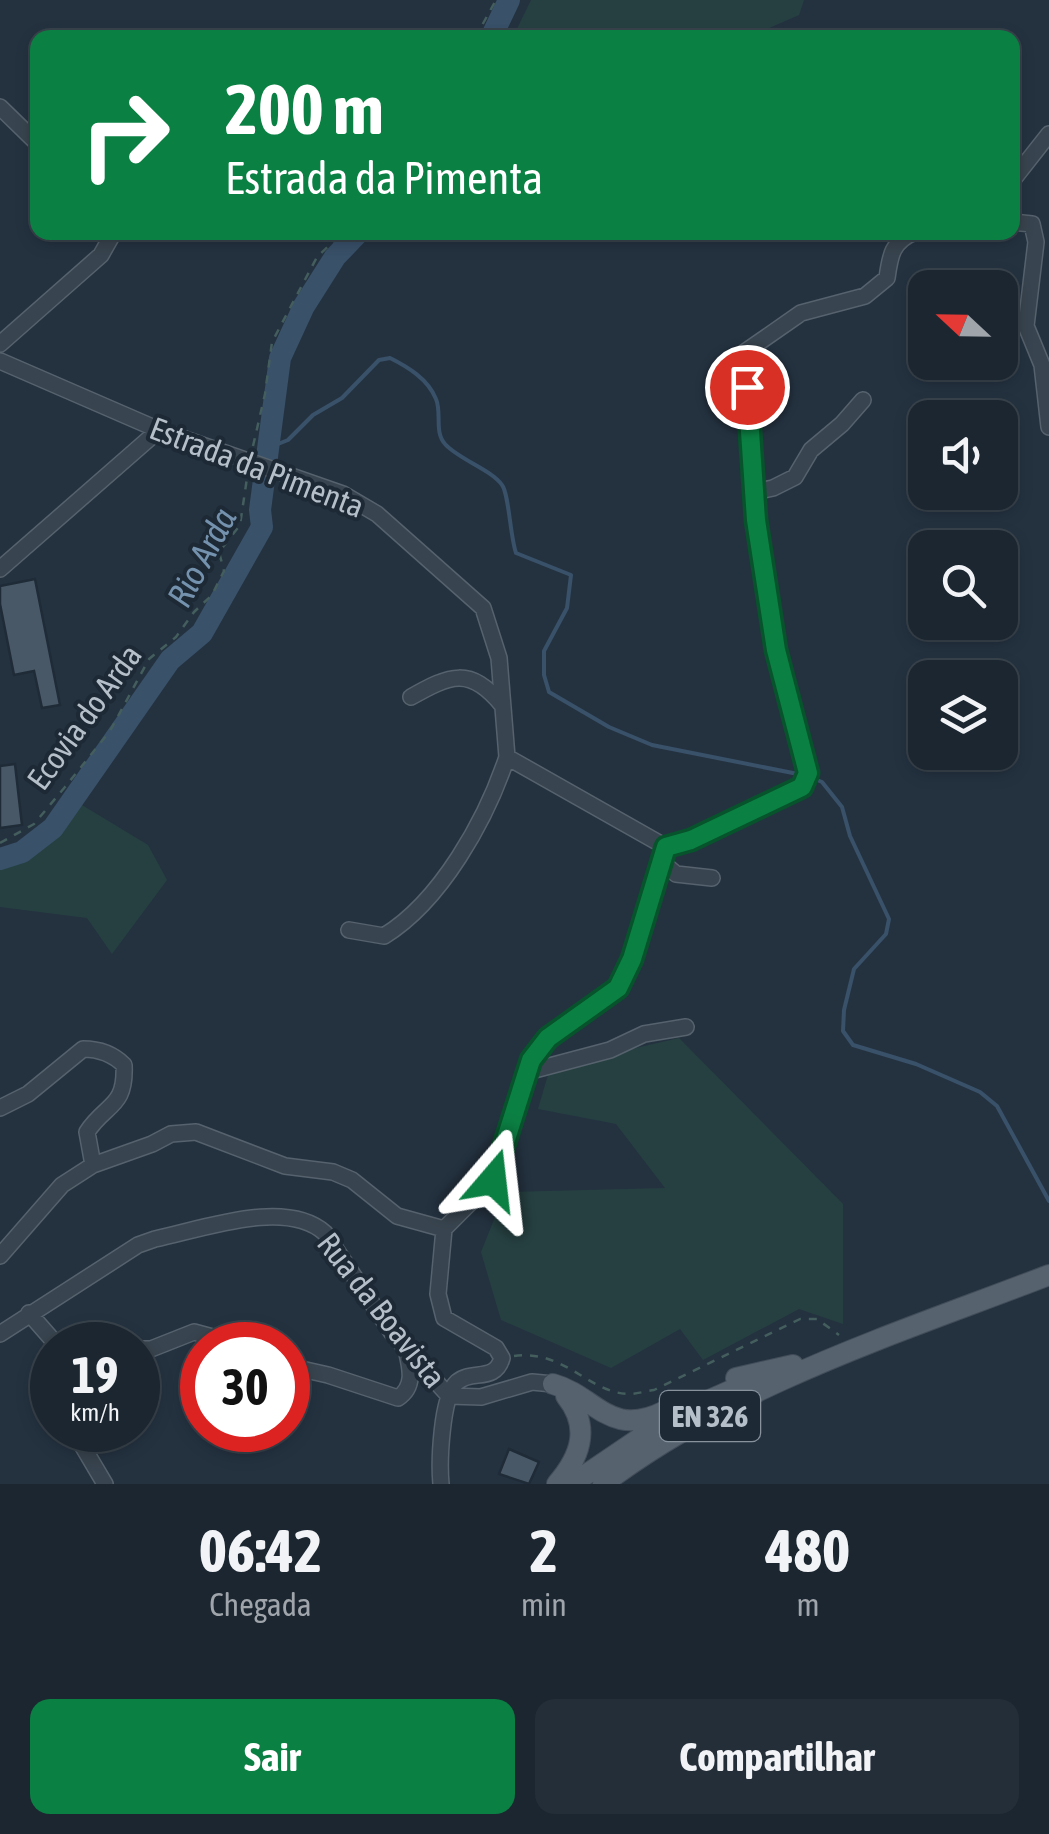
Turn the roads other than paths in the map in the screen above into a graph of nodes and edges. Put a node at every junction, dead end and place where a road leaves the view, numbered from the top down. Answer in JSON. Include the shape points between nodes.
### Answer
{"nodes":[{"id":1,"x":0,"y":107,"type":"edge"},
{"id":2,"x":1049,"y":134,"type":"edge"},
{"id":3,"x":30,"y":136,"type":"edge"},
{"id":4,"x":1020,"y":171,"type":"edge"},
{"id":5,"x":1020,"y":223,"type":"edge"},
{"id":6,"x":109,"y":240,"type":"edge"},
{"id":7,"x":900,"y":240,"type":"edge"},
{"id":8,"x":0,"y":344,"type":"edge"},
{"id":9,"x":0,"y":361,"type":"edge"},
{"id":10,"x":863,"y":400,"type":"dead end"},
{"id":11,"x":1049,"y":427,"type":"edge"},
{"id":12,"x":159,"y":430,"type":"junction"},
{"id":13,"x":754,"y":492,"type":"junction"},
{"id":14,"x":0,"y":569,"type":"edge"},
{"id":15,"x":411,"y":697,"type":"dead end"},
{"id":16,"x":503,"y":707,"type":"junction"},
{"id":17,"x":507,"y":757,"type":"junction"},
{"id":18,"x":664,"y":855,"type":"junction"},
{"id":19,"x":712,"y":878,"type":"dead end"},
{"id":20,"x":349,"y":930,"type":"dead end"},
{"id":21,"x":686,"y":1027,"type":"dead end"},
{"id":22,"x":528,"y":1072,"type":"junction"},
{"id":23,"x":0,"y":1108,"type":"edge"},
{"id":24,"x":94,"y":1165,"type":"junction"},
{"id":25,"x":444,"y":1229,"type":"junction"},
{"id":26,"x":0,"y":1256,"type":"edge"},
{"id":27,"x":1049,"y":1276,"type":"edge"},
{"id":28,"x":29,"y":1314,"type":"junction"},
{"id":29,"x":36,"y":1322,"type":"edge"},
{"id":30,"x":0,"y":1334,"type":"edge"},
{"id":31,"x":406,"y":1347,"type":"junction"},
{"id":32,"x":824,"y":1362,"type":"junction"},
{"id":33,"x":793,"y":1365,"type":"junction"},
{"id":34,"x":310,"y":1371,"type":"edge"},
{"id":35,"x":554,"y":1384,"type":"joint"},
{"id":36,"x":449,"y":1396,"type":"junction"},
{"id":37,"x":588,"y":1414,"type":"junction"},
{"id":38,"x":86,"y":1452,"type":"edge"},
{"id":39,"x":615,"y":1452,"type":"junction"},
{"id":40,"x":647,"y":1453,"type":"junction"},
{"id":41,"x":104,"y":1484,"type":"edge"},
{"id":42,"x":441,"y":1484,"type":"edge"},
{"id":43,"x":557,"y":1484,"type":"edge"},
{"id":44,"x":572,"y":1484,"type":"edge"},
{"id":45,"x":592,"y":1484,"type":"edge"},
{"id":46,"x":603,"y":1484,"type":"edge"}],
"edges":[{"from":1,"to":3,"type":"street"},
{"from":2,"to":4,"type":"street"},
{"from":5,"to":11,"type":"street","via":[[1032,224],[1036,242],[1026,326],[1042,365]]},
{"from":6,"to":8,"type":"street","via":[[101,255]]},
{"from":7,"to":13,"type":"street","via":[[890,252],[887,278],[866,296],[800,313],[744,352]]},
{"from":9,"to":12,"type":"street","name":"Estrada da Pimenta"},
{"from":10,"to":13,"type":"street","via":[[811,450],[796,477]]},
{"from":12,"to":14,"type":"street"},
{"from":12,"to":16,"type":"street","name":"Estrada da Pimenta","via":[[360,502],[484,608],[499,658]]},
{"from":13,"to":18,"type":"street","via":[[776,650],[808,773],[802,787]]},
{"from":15,"to":16,"type":"street","via":[[446,678],[463,677]]},
{"from":16,"to":17,"type":"street","name":"Estrada da Pimenta"},
{"from":17,"to":18,"type":"street"},
{"from":17,"to":20,"type":"street","via":[[450,872],[409,921],[384,936]]},
{"from":18,"to":19,"type":"street","via":[[676,874]]},
{"from":18,"to":22,"type":"street","via":[[618,988],[548,1038]]},
{"from":21,"to":22,"type":"street"},
{"from":22,"to":25,"type":"street","via":[[493,1180]]},
{"from":23,"to":24,"type":"street","via":[[83,1049],[118,1059],[124,1065],[123,1093],[87,1132]]},
{"from":24,"to":25,"type":"street","via":[[171,1134],[196,1132],[285,1166],[333,1172],[397,1216]]},
{"from":24,"to":26,"type":"street","via":[[62,1185]]},
{"from":25,"to":36,"type":"street","via":[[438,1294],[444,1318],[502,1358],[490,1374],[462,1378]]},
{"from":27,"to":32,"type":"main road","number":"EN 326"},
{"from":28,"to":29,"type":"street"},
{"from":28,"to":30,"type":"street","name":"Rua da Boavista"},
{"from":28,"to":31,"type":"street","name":"Rua da Boavista","via":[[155,1239],[276,1214],[313,1222],[325,1233]]},
{"from":31,"to":34,"type":"street","via":[[411,1380],[398,1398]]},
{"from":31,"to":36,"type":"street","name":"Rua da Boavista"},
{"from":32,"to":33,"type":"main road","number":"EN 326"},
{"from":32,"to":40,"type":"main road","number":"EN 326","via":[[708,1416]]},
{"from":33,"to":37,"type":"main road","via":[[734,1378],[642,1419]]},
{"from":33,"to":39,"type":"main road","number":"EN 326","via":[[670,1417]]},
{"from":35,"to":36,"type":"street","name":"Rua da Boavista"},
{"from":35,"to":37,"type":"main road","via":[[572,1391]]},
{"from":36,"to":42,"type":"street"},
{"from":37,"to":39,"type":"main road","via":[[612,1432]]},
{"from":37,"to":43,"type":"main road","via":[[580,1449]]},
{"from":38,"to":41,"type":"street"},
{"from":39,"to":40,"type":"main road"},
{"from":39,"to":44,"type":"main road","number":"EN 326"},
{"from":39,"to":45,"type":"main road","via":[[612,1466]]},
{"from":40,"to":46,"type":"main road","number":"EN 326"}]}
